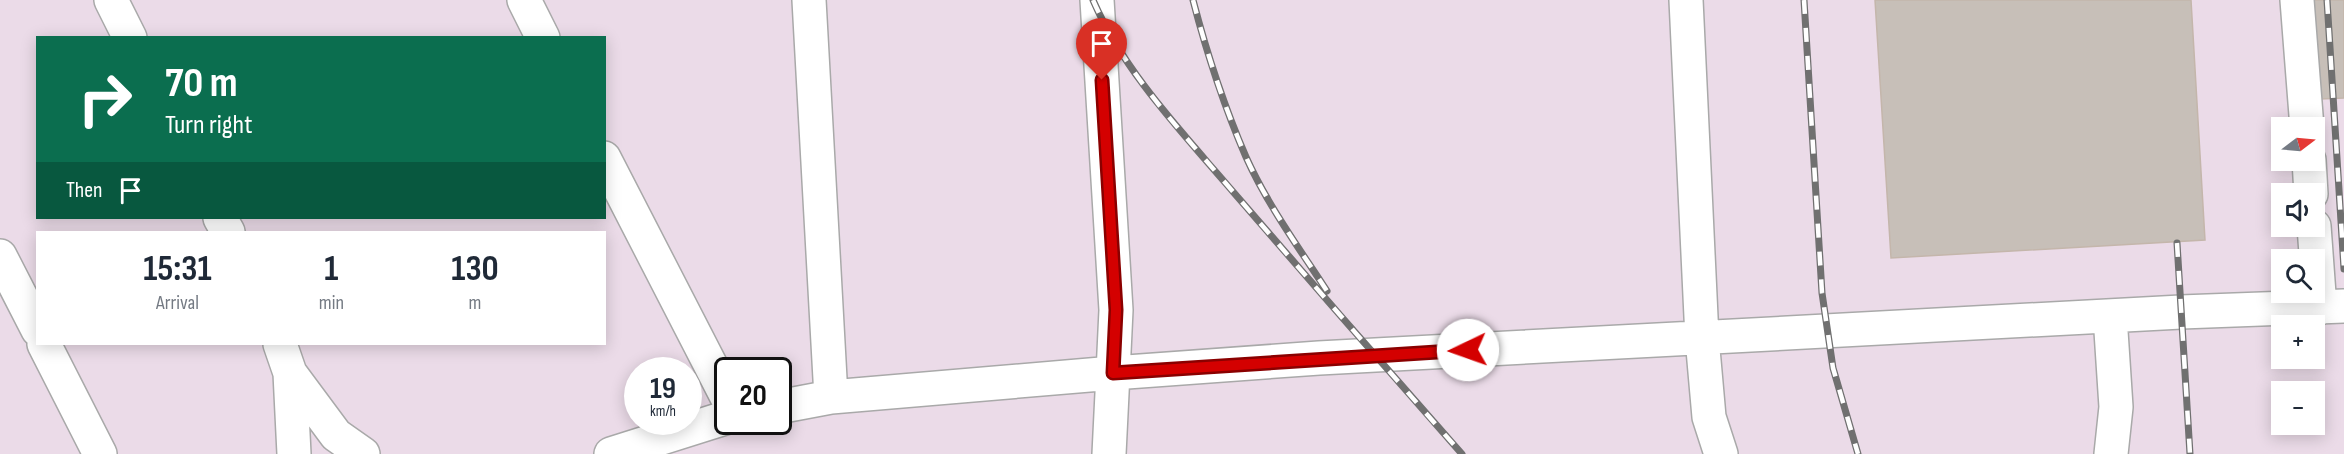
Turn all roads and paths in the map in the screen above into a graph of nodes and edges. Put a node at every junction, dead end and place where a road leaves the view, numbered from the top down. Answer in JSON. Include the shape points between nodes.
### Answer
{"nodes":[{"id":1,"x":111,"y":0,"type":"edge"},
{"id":2,"x":524,"y":0,"type":"edge"},
{"id":3,"x":809,"y":0,"type":"edge"},
{"id":4,"x":1097,"y":0,"type":"edge"},
{"id":5,"x":1686,"y":0,"type":"edge"},
{"id":6,"x":2297,"y":0,"type":"edge"},
{"id":7,"x":129,"y":36,"type":"edge"},
{"id":8,"x":542,"y":36,"type":"edge"},
{"id":9,"x":2306,"y":117,"type":"edge"},
{"id":10,"x":606,"y":162,"type":"edge"},
{"id":11,"x":2316,"y":237,"type":"edge"},
{"id":12,"x":0,"y":256,"type":"edge"},
{"id":13,"x":2332,"y":307,"type":"edge"},
{"id":14,"x":2110,"y":316,"type":"junction"},
{"id":15,"x":36,"y":326,"type":"edge"},
{"id":16,"x":1702,"y":338,"type":"junction"},
{"id":17,"x":45,"y":345,"type":"edge"},
{"id":18,"x":285,"y":358,"type":"edge"},
{"id":19,"x":714,"y":372,"type":"edge"},
{"id":20,"x":1113,"y":373,"type":"junction"},
{"id":21,"x":831,"y":397,"type":"junction"},
{"id":22,"x":792,"y":404,"type":"edge"},
{"id":23,"x":714,"y":421,"type":"edge"},
{"id":24,"x":100,"y":454,"type":"edge"},
{"id":25,"x":294,"y":454,"type":"edge"},
{"id":26,"x":363,"y":454,"type":"edge"},
{"id":27,"x":611,"y":454,"type":"edge"},
{"id":28,"x":1109,"y":454,"type":"edge"},
{"id":29,"x":1720,"y":454,"type":"edge"},
{"id":30,"x":2111,"y":454,"type":"edge"}],
"edges":[{"from":1,"to":7,"type":"lane"},
{"from":2,"to":8,"type":"lane"},
{"from":3,"to":21,"type":"lane"},
{"from":4,"to":20,"type":"lane","via":[[1116,310]]},
{"from":5,"to":16,"type":"lane"},
{"from":6,"to":9,"type":"lane"},
{"from":10,"to":19,"type":"lane"},
{"from":11,"to":13,"type":"lane"},
{"from":12,"to":15,"type":"lane"},
{"from":13,"to":14,"type":"lane"},
{"from":14,"to":16,"type":"lane"},
{"from":14,"to":30,"type":"lane","via":[[2116,407]]},
{"from":16,"to":20,"type":"lane"},
{"from":16,"to":29,"type":"lane","via":[[1709,417]]},
{"from":17,"to":24,"type":"lane"},
{"from":18,"to":25,"type":"lane"},
{"from":18,"to":26,"type":"lane","via":[[336,435]]},
{"from":20,"to":21,"type":"lane"},
{"from":20,"to":28,"type":"lane"},
{"from":21,"to":22,"type":"lane"},
{"from":23,"to":27,"type":"lane"}]}
